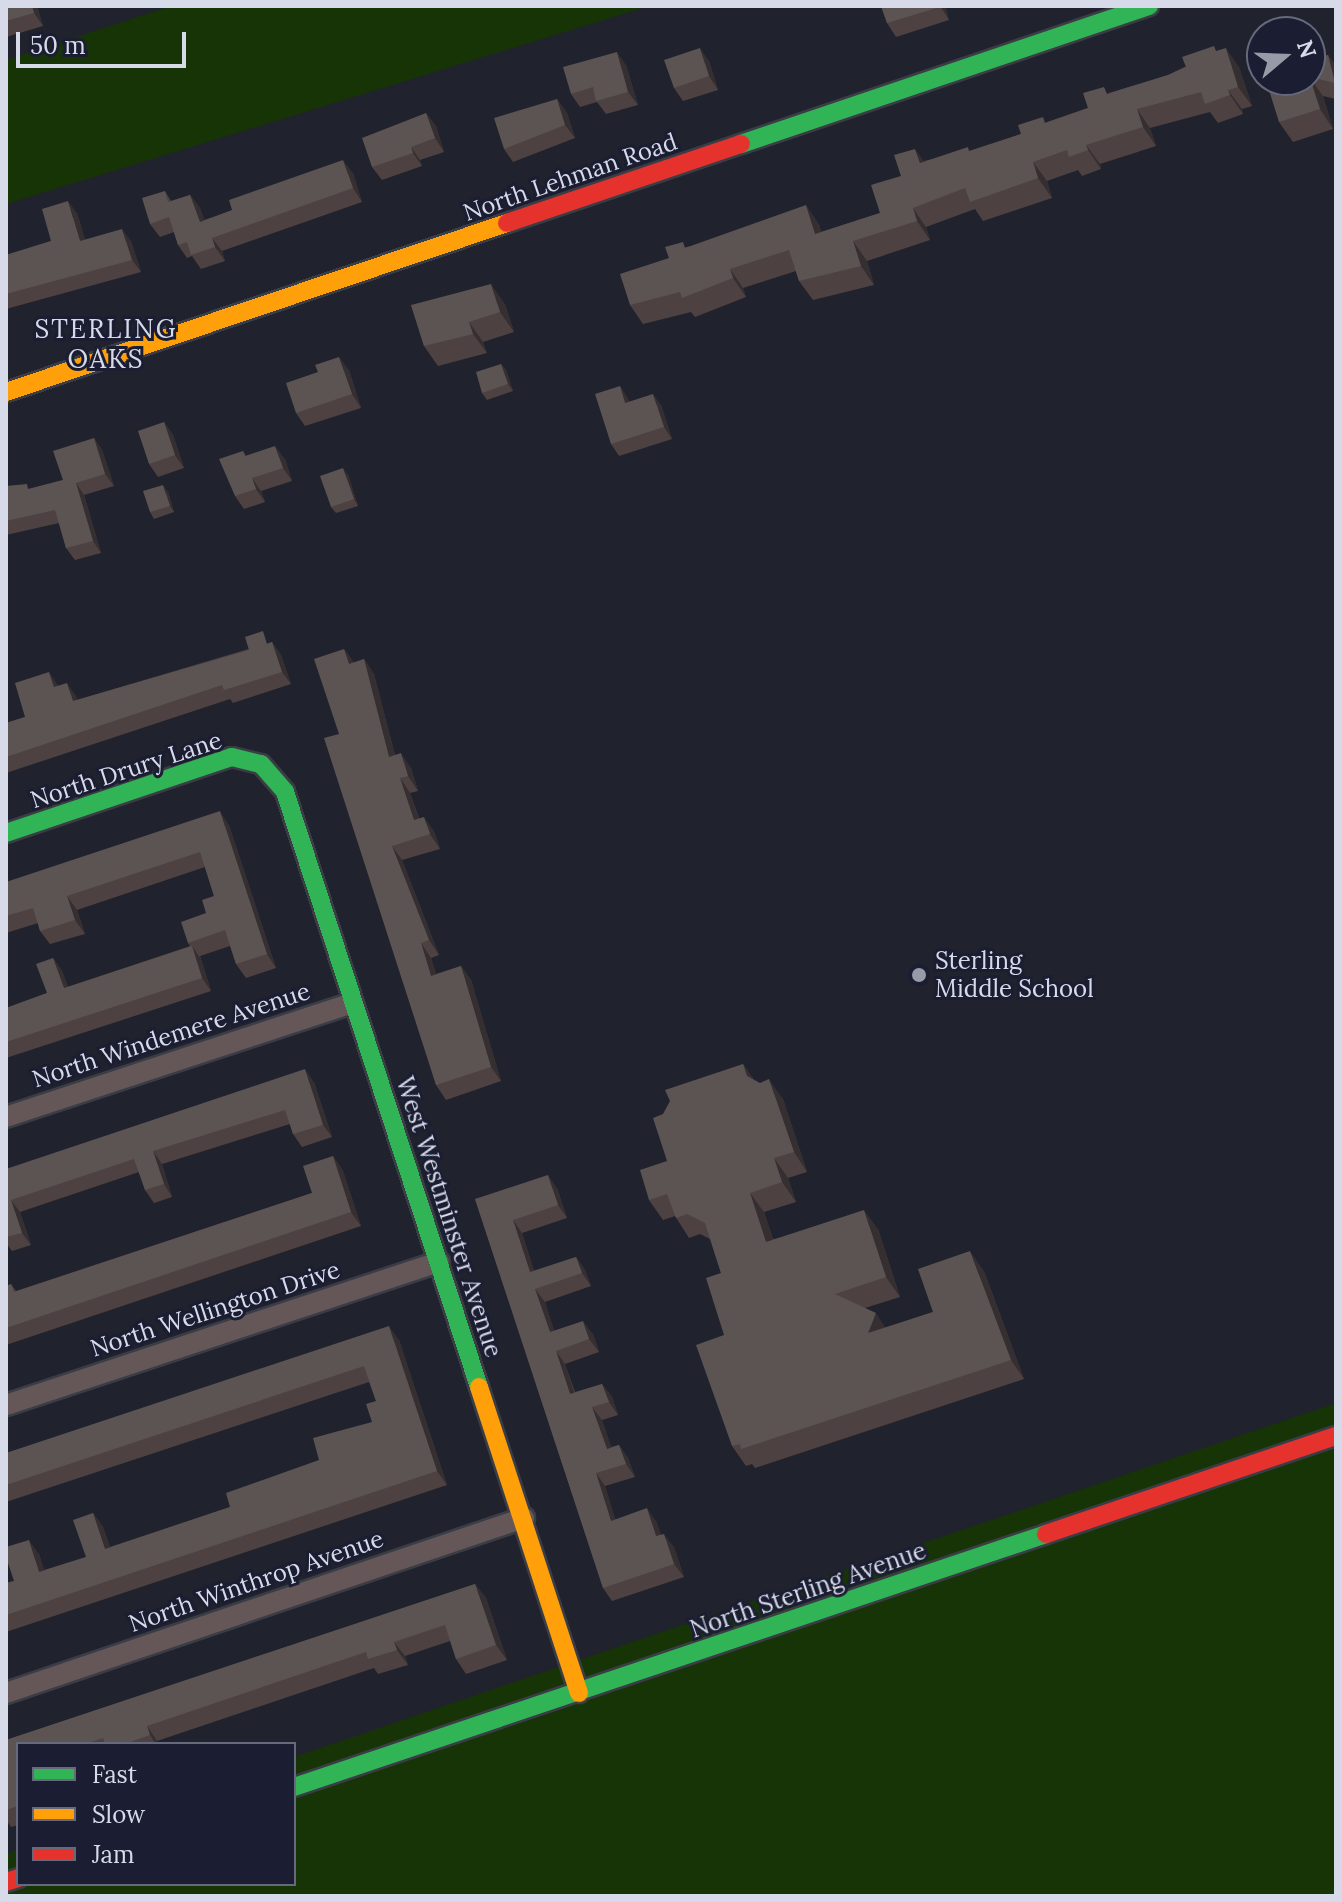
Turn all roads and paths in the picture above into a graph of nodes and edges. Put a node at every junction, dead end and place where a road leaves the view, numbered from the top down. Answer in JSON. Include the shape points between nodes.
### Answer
{"nodes":[{"id":1,"x":1149,"y":6,"type":"edge"},
{"id":2,"x":6,"y":392,"type":"edge"},
{"id":3,"x":261,"y":764,"type":"joint"},
{"id":4,"x":6,"y":833,"type":"edge"},
{"id":5,"x":353,"y":1003,"type":"junction"},
{"id":6,"x":6,"y":1117,"type":"edge"},
{"id":7,"x":439,"y":1262,"type":"junction"},
{"id":8,"x":6,"y":1405,"type":"edge"},
{"id":9,"x":1336,"y":1436,"type":"edge"},
{"id":10,"x":524,"y":1518,"type":"junction"},
{"id":11,"x":6,"y":1693,"type":"edge"},
{"id":12,"x":579,"y":1693,"type":"junction"},
{"id":13,"x":296,"y":1786,"type":"edge"}],
"edges":[{"from":1,"to":2,"type":"street","name":"North Lehman Road"},
{"from":3,"to":4,"type":"street","name":"North Drury Lane","via":[[232,757]]},
{"from":3,"to":5,"type":"street","name":"West Westminster Avenue","via":[[285,792]]},
{"from":5,"to":6,"type":"street","name":"North Windemere Avenue"},
{"from":5,"to":7,"type":"street","name":"West Westminster Avenue"},
{"from":7,"to":8,"type":"street","name":"North Wellington Drive"},
{"from":7,"to":10,"type":"street","name":"West Westminster Avenue"},
{"from":9,"to":12,"type":"street","name":"North Sterling Avenue"},
{"from":10,"to":11,"type":"street","name":"North Winthrop Avenue"},
{"from":10,"to":12,"type":"street","name":"West Westminster Avenue"},
{"from":12,"to":13,"type":"street","name":"North Sterling Avenue"}]}
